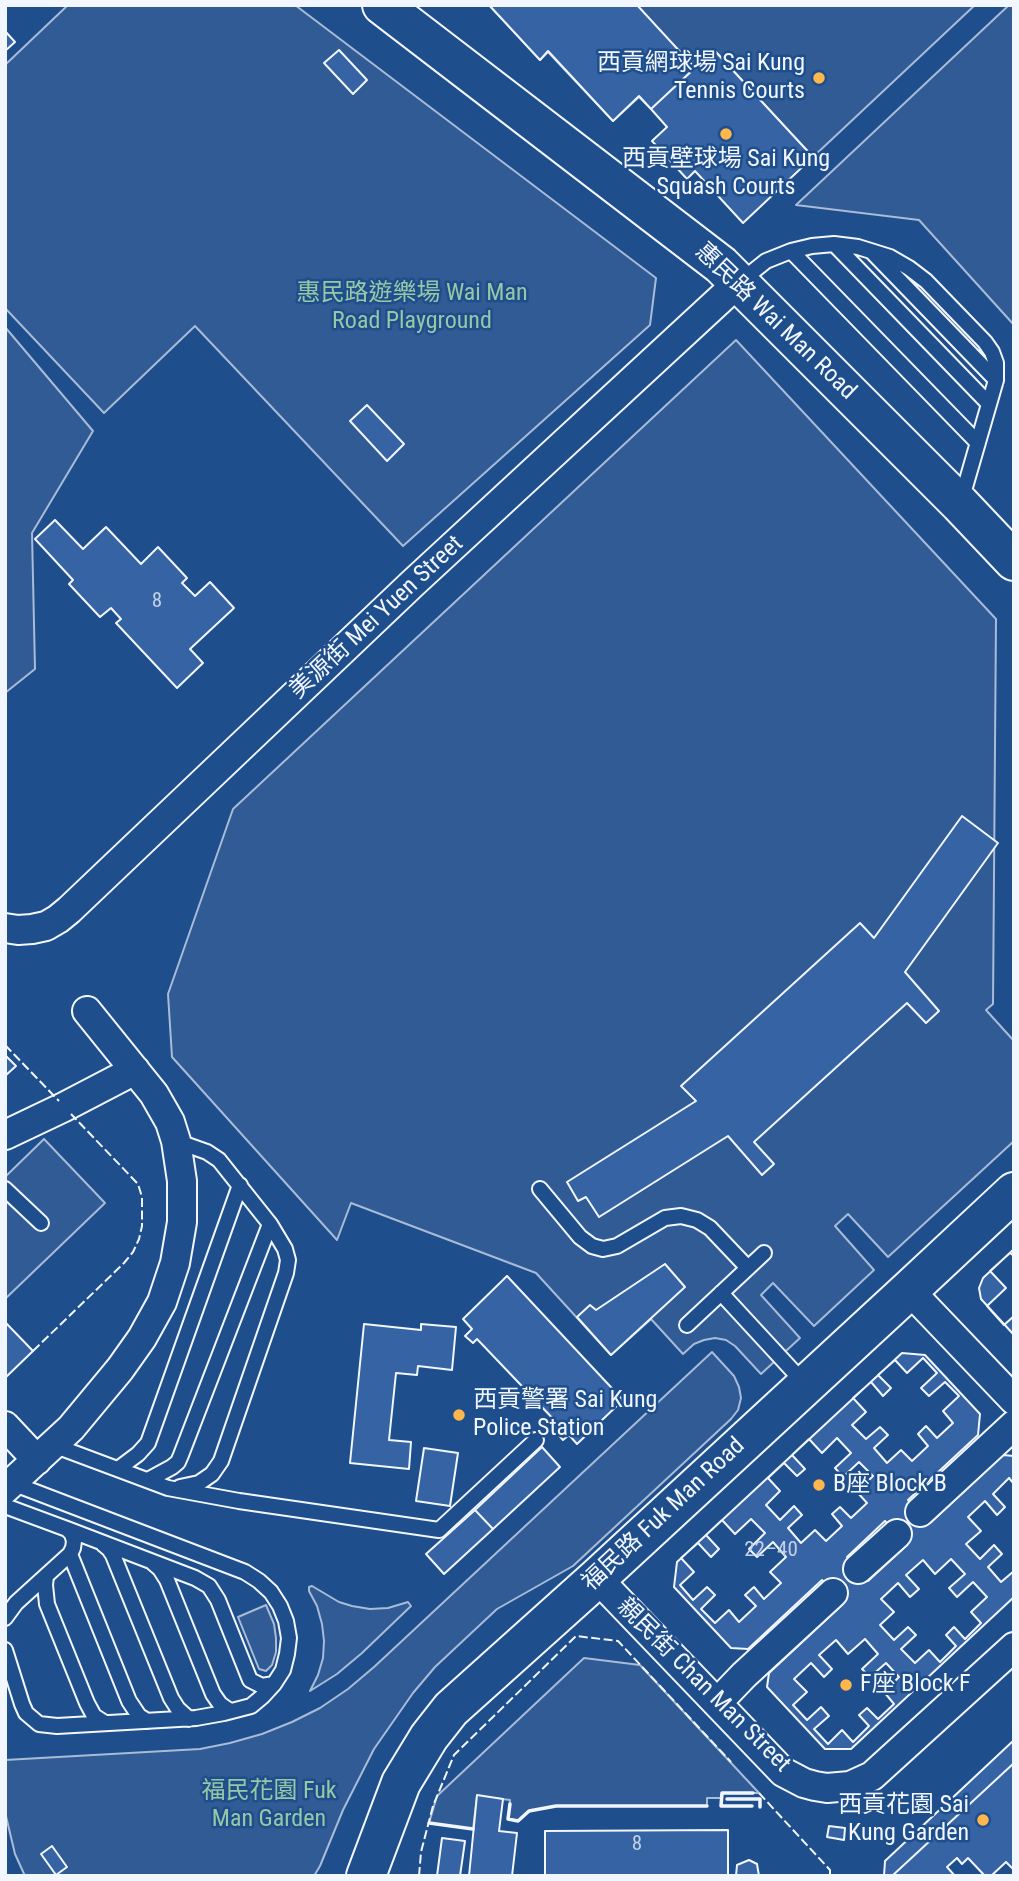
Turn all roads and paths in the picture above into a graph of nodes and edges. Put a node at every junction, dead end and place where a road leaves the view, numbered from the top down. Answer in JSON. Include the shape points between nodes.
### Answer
{"nodes":[{"id":1,"x":382,"y":5,"type":"edge"},
{"id":2,"x":834,"y":244,"type":"junction"},
{"id":3,"x":791,"y":251,"type":"junction"},
{"id":4,"x":740,"y":281,"type":"junction"},
{"id":5,"x":989,"y":404,"type":"junction"},
{"id":6,"x":978,"y":443,"type":"junction"},
{"id":7,"x":960,"y":504,"type":"junction"},
{"id":8,"x":1014,"y":561,"type":"edge"},
{"id":9,"x":5,"y":928,"type":"edge"},
{"id":10,"x":87,"y":1011,"type":"dead end"},
{"id":11,"x":135,"y":1070,"type":"junction"},
{"id":12,"x":5,"y":1135,"type":"edge"},
{"id":13,"x":176,"y":1141,"type":"junction"},
{"id":14,"x":240,"y":1185,"type":"junction"},
{"id":15,"x":540,"y":1188,"type":"dead end"},
{"id":16,"x":5,"y":1189,"type":"edge"},
{"id":17,"x":1014,"y":1192,"type":"edge"},
{"id":18,"x":41,"y":1223,"type":"dead end"},
{"id":19,"x":270,"y":1224,"type":"junction"},
{"id":20,"x":764,"y":1253,"type":"dead end"},
{"id":21,"x":748,"y":1268,"type":"junction"},
{"id":22,"x":909,"y":1290,"type":"junction"},
{"id":23,"x":722,"y":1293,"type":"junction"},
{"id":24,"x":687,"y":1325,"type":"dead end"},
{"id":25,"x":806,"y":1385,"type":"junction"},
{"id":26,"x":1014,"y":1400,"type":"edge"},
{"id":27,"x":1014,"y":1425,"type":"edge"},
{"id":28,"x":5,"y":1426,"type":"edge"},
{"id":29,"x":536,"y":1440,"type":"dead end"},
{"id":30,"x":45,"y":1452,"type":"junction"},
{"id":31,"x":118,"y":1469,"type":"junction"},
{"id":32,"x":148,"y":1480,"type":"junction"},
{"id":33,"x":168,"y":1488,"type":"junction"},
{"id":34,"x":7,"y":1493,"type":"edge"},
{"id":35,"x":920,"y":1512,"type":"dead end"},
{"id":36,"x":67,"y":1529,"type":"junction"},
{"id":37,"x":897,"y":1534,"type":"dead end"},
{"id":38,"x":98,"y":1541,"type":"junction"},
{"id":39,"x":70,"y":1554,"type":"junction"},
{"id":40,"x":149,"y":1561,"type":"junction"},
{"id":41,"x":858,"y":1569,"type":"dead end"},
{"id":42,"x":46,"y":1576,"type":"junction"},
{"id":43,"x":597,"y":1578,"type":"junction"},
{"id":44,"x":833,"y":1592,"type":"dead end"},
{"id":45,"x":5,"y":1618,"type":"edge"},
{"id":46,"x":1014,"y":1647,"type":"edge"},
{"id":47,"x":5,"y":1650,"type":"edge"},
{"id":48,"x":274,"y":1684,"type":"junction"},
{"id":49,"x":718,"y":1702,"type":"junction"},
{"id":50,"x":230,"y":1712,"type":"junction"},
{"id":51,"x":189,"y":1719,"type":"junction"},
{"id":52,"x":147,"y":1721,"type":"junction"},
{"id":53,"x":105,"y":1723,"type":"junction"},
{"id":54,"x":366,"y":1876,"type":"edge"}],
"edges":[{"from":1,"to":4,"type":"street","name":"惠民路 Wai Man Road"},
{"from":2,"to":3,"type":"lane"},
{"from":2,"to":5,"type":"lane"},
{"from":2,"to":5,"type":"lane","via":[[890,257],[926,281],[992,352],[996,380]]},
{"from":3,"to":4,"type":"lane","via":[[766,261]]},
{"from":3,"to":6,"type":"lane"},
{"from":4,"to":7,"type":"street","name":"惠民路 Wai Man Road"},
{"from":4,"to":9,"type":"street","name":"美源街 Mei Yuen Street","via":[[412,584],[69,911],[46,926]]},
{"from":5,"to":6,"type":"lane"},
{"from":6,"to":7,"type":"lane"},
{"from":7,"to":8,"type":"street","name":"惠民路 Wai Man Road"},
{"from":10,"to":11,"type":"street"},
{"from":11,"to":12,"type":"street"},
{"from":11,"to":13,"type":"street","via":[[170,1122]]},
{"from":13,"to":14,"type":"lane","via":[[219,1160]]},
{"from":13,"to":30,"type":"street","via":[[182,1181],[181,1222],[175,1263],[162,1302],[120,1369]]},
{"from":14,"to":19,"type":"lane"},
{"from":14,"to":31,"type":"lane","via":[[148,1443]]},
{"from":15,"to":21,"type":"lane","via":[[592,1246],[617,1246],[664,1218],[681,1216],[710,1228]]},
{"from":16,"to":18,"type":"lane"},
{"from":17,"to":22,"type":"street","name":"福民路 Fuk Man Road"},
{"from":19,"to":32,"type":"lane","via":[[178,1462]]},
{"from":19,"to":33,"type":"lane","via":[[285,1249],[286,1273],[221,1461],[199,1483]]},
{"from":20,"to":21,"type":"lane"},
{"from":21,"to":23,"type":"lane"},
{"from":22,"to":25,"type":"street","name":"福民路 Fuk Man Road"},
{"from":22,"to":26,"type":"street"},
{"from":23,"to":24,"type":"lane"},
{"from":23,"to":25,"type":"lane"},
{"from":25,"to":43,"type":"street","name":"福民路 Fuk Man Road"},
{"from":27,"to":35,"type":"street"},
{"from":28,"to":30,"type":"street"},
{"from":29,"to":33,"type":"lane","via":[[439,1530]]},
{"from":30,"to":31,"type":"lane"},
{"from":30,"to":34,"type":"street"},
{"from":31,"to":32,"type":"lane"},
{"from":32,"to":33,"type":"lane"},
{"from":34,"to":36,"type":"lane"},
{"from":34,"to":48,"type":"lane","via":[[245,1572],[259,1581],[280,1606],[289,1638],[283,1670]]},
{"from":36,"to":38,"type":"lane"},
{"from":36,"to":39,"type":"lane","via":[[74,1541]]},
{"from":37,"to":41,"type":"street"},
{"from":38,"to":40,"type":"lane"},
{"from":38,"to":51,"type":"lane","via":[[113,1555],[171,1698]]},
{"from":39,"to":42,"type":"lane"},
{"from":39,"to":52,"type":"lane","via":[[129,1701]]},
{"from":40,"to":48,"type":"lane","via":[[209,1586],[250,1680],[262,1686]]},
{"from":40,"to":50,"type":"lane","via":[[164,1574],[213,1694]]},
{"from":42,"to":45,"type":"lane"},
{"from":42,"to":53,"type":"lane","via":[[47,1604],[94,1716]]},
{"from":43,"to":49,"type":"street","name":"親民街 Chan Man Street"},
{"from":43,"to":54,"type":"street","name":"福民路 Fuk Man Road","via":[[451,1709],[429,1737],[401,1783]]},
{"from":44,"to":49,"type":"street"},
{"from":46,"to":49,"type":"street","name":"親民街 Chan Man Street","via":[[881,1769],[850,1786],[815,1786],[783,1772]]},
{"from":47,"to":53,"type":"lane","via":[[31,1719],[47,1726]]},
{"from":48,"to":50,"type":"lane","via":[[251,1706]]},
{"from":50,"to":51,"type":"lane"},
{"from":51,"to":52,"type":"lane"},
{"from":52,"to":53,"type":"lane"}]}
